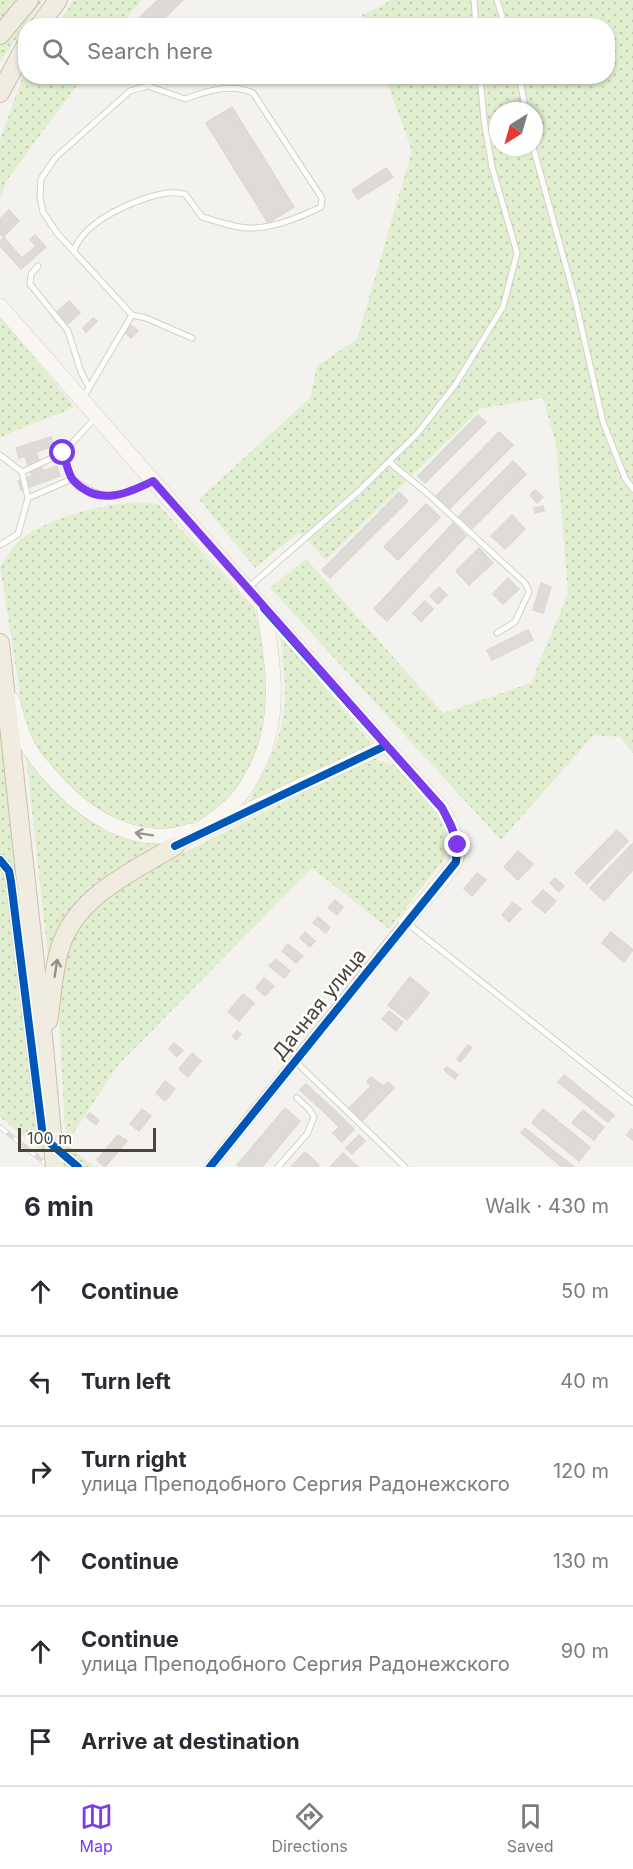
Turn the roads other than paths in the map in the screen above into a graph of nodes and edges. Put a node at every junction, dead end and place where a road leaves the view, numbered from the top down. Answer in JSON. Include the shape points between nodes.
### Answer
{"nodes":[{"id":1,"x":29,"y":0,"type":"edge"},
{"id":2,"x":58,"y":0,"type":"edge"},
{"id":3,"x":474,"y":0,"type":"edge"},
{"id":4,"x":497,"y":0,"type":"edge"},
{"id":5,"x":45,"y":18,"type":"edge"},
{"id":6,"x":476,"y":18,"type":"edge"},
{"id":7,"x":503,"y":18,"type":"edge"},
{"id":8,"x":0,"y":36,"type":"edge"},
{"id":9,"x":18,"y":60,"type":"edge"},
{"id":10,"x":481,"y":84,"type":"edge"},
{"id":11,"x":521,"y":84,"type":"edge"},
{"id":12,"x":0,"y":93,"type":"edge"},
{"id":13,"x":524,"y":102,"type":"edge"},
{"id":14,"x":535,"y":156,"type":"edge"},
{"id":15,"x":74,"y":252,"type":"junction"},
{"id":16,"x":38,"y":266,"type":"dead end"},
{"id":17,"x":0,"y":306,"type":"edge"},
{"id":18,"x":132,"y":315,"type":"junction"},
{"id":19,"x":192,"y":338,"type":"dead end"},
{"id":20,"x":86,"y":393,"type":"junction"},
{"id":21,"x":97,"y":416,"type":"junction"},
{"id":22,"x":63,"y":453,"type":"junction"},
{"id":23,"x":0,"y":455,"type":"edge"},
{"id":24,"x":388,"y":462,"type":"junction"},
{"id":25,"x":22,"y":472,"type":"junction"},
{"id":26,"x":72,"y":479,"type":"junction"},
{"id":27,"x":153,"y":481,"type":"junction"},
{"id":28,"x":633,"y":489,"type":"edge"},
{"id":29,"x":28,"y":498,"type":"junction"},
{"id":30,"x":0,"y":545,"type":"edge"},
{"id":31,"x":248,"y":588,"type":"junction"},
{"id":32,"x":264,"y":608,"type":"junction"},
{"id":33,"x":497,"y":633,"type":"dead end"},
{"id":34,"x":2,"y":652,"type":"edge"},
{"id":35,"x":385,"y":746,"type":"junction"},
{"id":36,"x":247,"y":810,"type":"junction"},
{"id":37,"x":207,"y":824,"type":"junction"},
{"id":38,"x":175,"y":846,"type":"junction"},
{"id":39,"x":0,"y":860,"type":"edge"},
{"id":40,"x":406,"y":922,"type":"junction"},
{"id":41,"x":44,"y":1046,"type":"junction"},
{"id":42,"x":295,"y":1061,"type":"junction"},
{"id":43,"x":297,"y":1098,"type":"dead end"},
{"id":44,"x":633,"y":1102,"type":"edge"},
{"id":45,"x":214,"y":1165,"type":"edge"},
{"id":46,"x":56,"y":1167,"type":"edge"},
{"id":47,"x":78,"y":1167,"type":"edge"},
{"id":48,"x":278,"y":1167,"type":"edge"},
{"id":49,"x":405,"y":1167,"type":"edge"}],
"edges":[{"from":1,"to":8,"type":"highway"},
{"from":2,"to":5,"type":"highway"},
{"from":3,"to":6,"type":"lane"},
{"from":4,"to":7,"type":"lane"},
{"from":9,"to":12,"type":"highway"},
{"from":10,"to":24,"type":"lane","via":[[492,167],[517,253],[503,307],[455,385],[417,434]]},
{"from":11,"to":13,"type":"lane"},
{"from":14,"to":28,"type":"lane","via":[[575,299],[603,422]]},
{"from":15,"to":15,"type":"lane","via":[[43,212],[41,179],[55,158],[130,90],[148,86],[185,99],[208,90],[244,89],[253,93],[322,198],[321,207],[282,223],[252,228],[202,218],[185,194],[168,192],[116,210],[87,229]]},
{"from":15,"to":18,"type":"lane"},
{"from":16,"to":20,"type":"lane","via":[[31,274],[30,284],[68,331]]},
{"from":17,"to":20,"type":"main road"},
{"from":18,"to":19,"type":"lane"},
{"from":18,"to":20,"type":"lane"},
{"from":20,"to":21,"type":"main road"},
{"from":21,"to":22,"type":"lane"},
{"from":21,"to":27,"type":"main road"},
{"from":22,"to":25,"type":"lane"},
{"from":22,"to":26,"type":"lane"},
{"from":23,"to":25,"type":"lane"},
{"from":24,"to":31,"type":"lane"},
{"from":24,"to":33,"type":"lane","via":[[428,493],[525,583],[529,592],[515,622]]},
{"from":25,"to":29,"type":"lane"},
{"from":26,"to":27,"type":"lane","via":[[90,492],[106,497]]},
{"from":26,"to":29,"type":"lane"},
{"from":27,"to":31,"type":"main road"},
{"from":29,"to":30,"type":"lane","via":[[18,534]]},
{"from":31,"to":32,"type":"main road"},
{"from":32,"to":35,"type":"street"},
{"from":32,"to":37,"type":"main road","via":[[274,668],[269,735],[261,760],[242,794]]},
{"from":37,"to":34,"type":"main road","one_way":true,"via":[[172,836],[159,836],[129,831],[87,811],[56,783],[28,746],[19,726]]},
{"from":34,"to":41,"type":"highway"},
{"from":35,"to":36,"type":"street"},
{"from":35,"to":40,"type":"street","name":"Дачная улица","via":[[442,808],[458,845],[456,862]]},
{"from":36,"to":37,"type":"street"},
{"from":36,"to":38,"type":"street"},
{"from":37,"to":38,"type":"main road"},
{"from":41,"to":38,"type":"highway","one_way":true,"via":[[59,948],[70,924],[89,901],[114,882]]},
{"from":39,"to":47,"type":"street","via":[[9,871],[11,882],[43,1137]]},
{"from":40,"to":42,"type":"street","name":"Дачная улица"},
{"from":40,"to":44,"type":"lane"},
{"from":41,"to":46,"type":"highway","bridge":true},
{"from":42,"to":45,"type":"street","name":"Дачная улица"},
{"from":42,"to":49,"type":"lane"},
{"from":43,"to":48,"type":"lane","via":[[314,1116],[307,1134]]}]}
